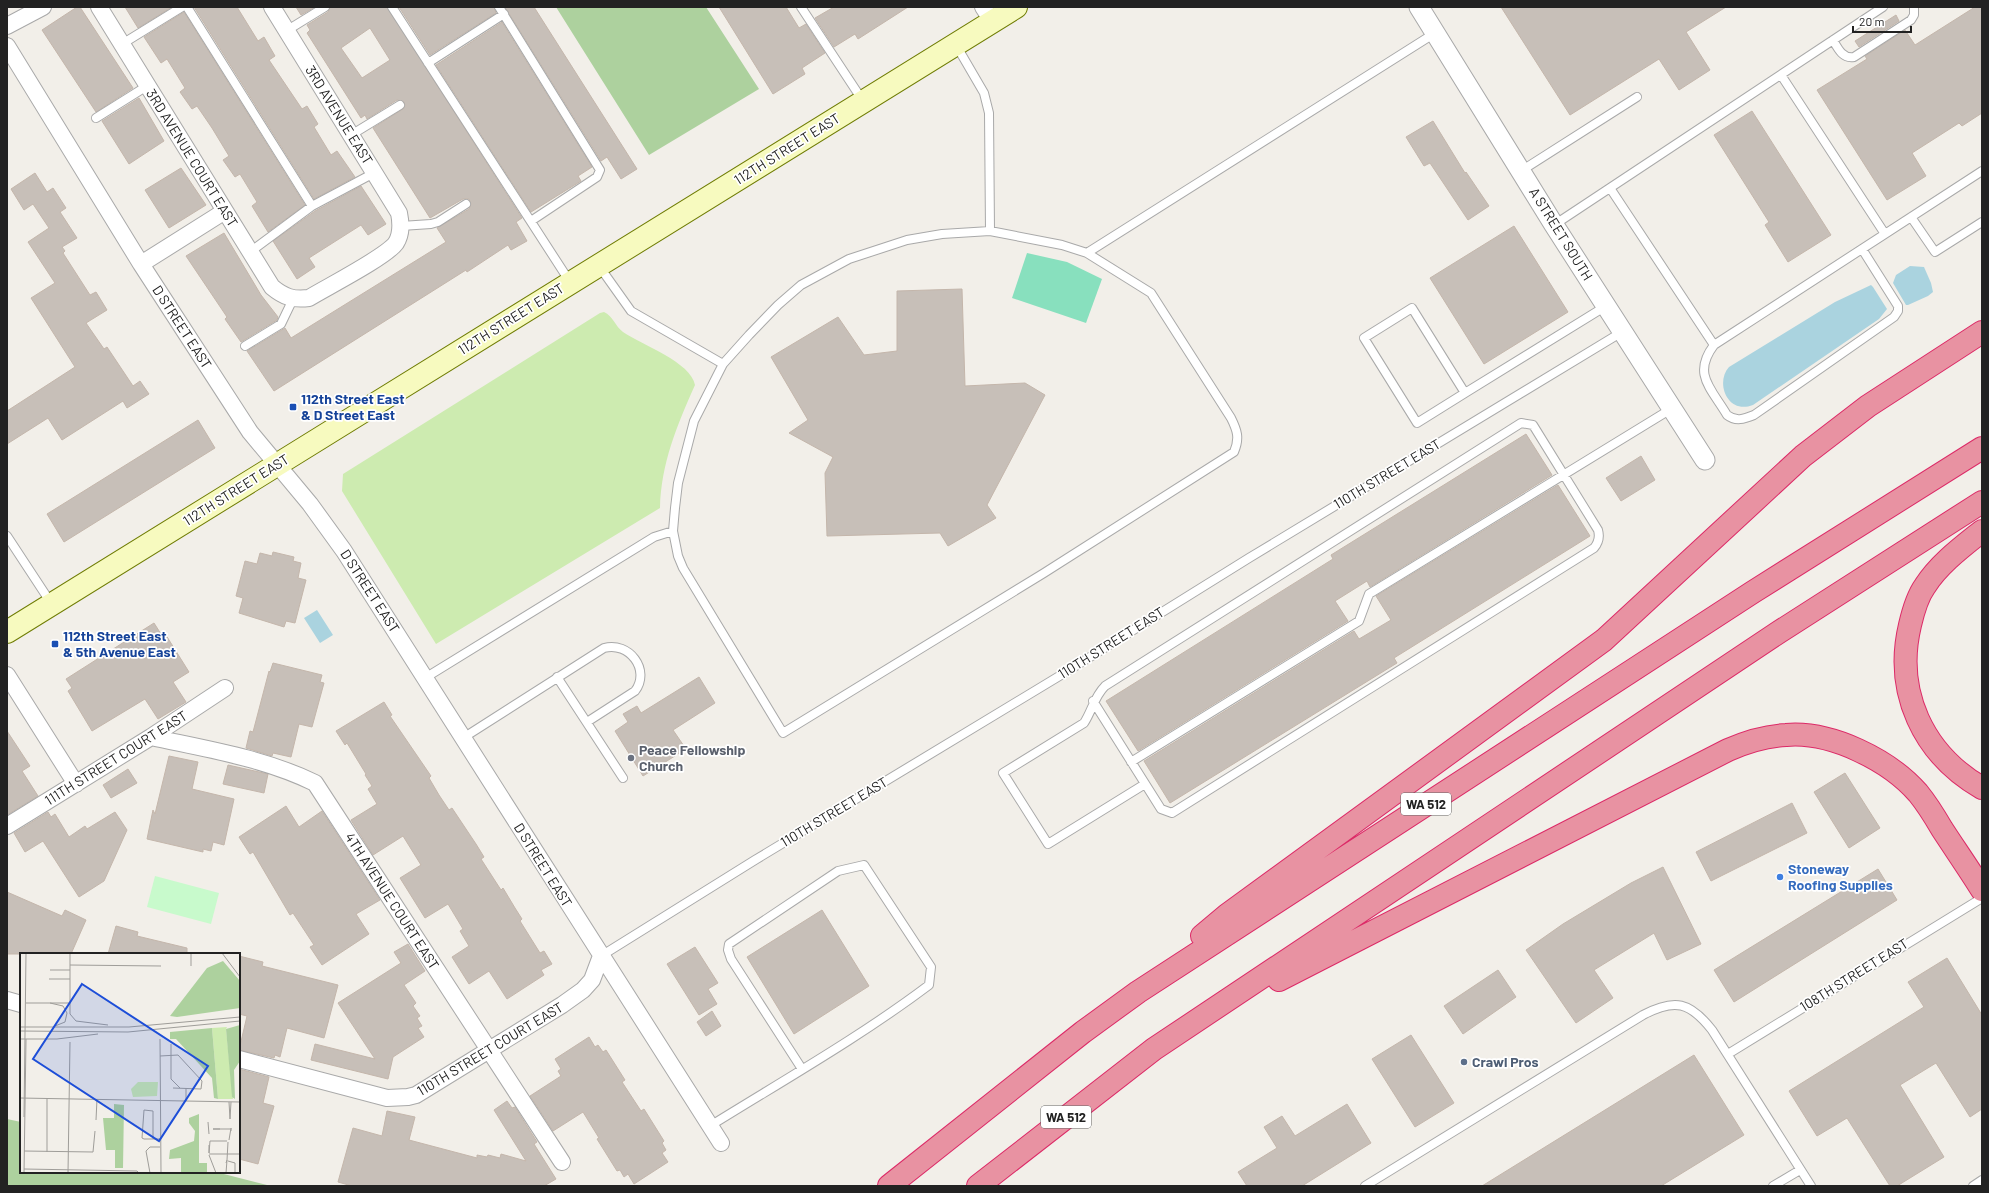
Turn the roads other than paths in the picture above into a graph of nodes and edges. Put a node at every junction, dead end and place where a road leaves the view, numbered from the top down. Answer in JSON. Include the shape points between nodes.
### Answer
{"nodes":[{"id":1,"x":43,"y":7,"type":"edge"},
{"id":2,"x":99,"y":7,"type":"edge"},
{"id":3,"x":182,"y":7,"type":"edge"},
{"id":4,"x":187,"y":7,"type":"edge"},
{"id":5,"x":272,"y":7,"type":"edge"},
{"id":6,"x":325,"y":7,"type":"edge"},
{"id":7,"x":392,"y":7,"type":"edge"},
{"id":8,"x":801,"y":7,"type":"edge"},
{"id":9,"x":1016,"y":7,"type":"edge"},
{"id":10,"x":1883,"y":7,"type":"edge"},
{"id":11,"x":1914,"y":7,"type":"edge"},
{"id":12,"x":1423,"y":8,"type":"edge"},
{"id":13,"x":501,"y":11,"type":"edge"},
{"id":14,"x":988,"y":14,"type":"edge"},
{"id":15,"x":7,"y":26,"type":"edge"},
{"id":16,"x":286,"y":31,"type":"junction"},
{"id":17,"x":1435,"y":33,"type":"junction"},
{"id":18,"x":1833,"y":40,"type":"junction"},
{"id":19,"x":122,"y":44,"type":"junction"},
{"id":20,"x":955,"y":44,"type":"junction"},
{"id":21,"x":7,"y":46,"type":"edge"},
{"id":22,"x":428,"y":63,"type":"junction"},
{"id":23,"x":1781,"y":75,"type":"junction"},
{"id":24,"x":148,"y":86,"type":"junction"},
{"id":25,"x":1637,"y":97,"type":"dead end"},
{"id":26,"x":864,"y":101,"type":"junction"},
{"id":27,"x":400,"y":105,"type":"dead end"},
{"id":28,"x":96,"y":118,"type":"dead end"},
{"id":29,"x":351,"y":135,"type":"junction"},
{"id":30,"x":1521,"y":171,"type":"junction"},
{"id":31,"x":1982,"y":171,"type":"edge"},
{"id":32,"x":374,"y":173,"type":"junction"},
{"id":33,"x":1610,"y":188,"type":"junction"},
{"id":34,"x":466,"y":204,"type":"dead end"},
{"id":35,"x":312,"y":206,"type":"junction"},
{"id":36,"x":225,"y":211,"type":"junction"},
{"id":37,"x":1911,"y":217,"type":"junction"},
{"id":38,"x":531,"y":221,"type":"junction"},
{"id":39,"x":1982,"y":222,"type":"edge"},
{"id":40,"x":1554,"y":225,"type":"junction"},
{"id":41,"x":401,"y":226,"type":"junction"},
{"id":42,"x":990,"y":231,"type":"junction"},
{"id":43,"x":1885,"y":234,"type":"junction"},
{"id":44,"x":1862,"y":249,"type":"junction"},
{"id":45,"x":250,"y":252,"type":"junction"},
{"id":46,"x":1087,"y":253,"type":"junction"},
{"id":47,"x":141,"y":264,"type":"junction"},
{"id":48,"x":598,"y":265,"type":"junction"},
{"id":49,"x":570,"y":283,"type":"junction"},
{"id":50,"x":293,"y":299,"type":"junction"},
{"id":51,"x":1606,"y":306,"type":"junction"},
{"id":52,"x":1622,"y":332,"type":"junction"},
{"id":53,"x":1982,"y":332,"type":"edge"},
{"id":54,"x":1714,"y":345,"type":"junction"},
{"id":55,"x":245,"y":346,"type":"dead end"},
{"id":56,"x":723,"y":364,"type":"junction"},
{"id":57,"x":1465,"y":393,"type":"junction"},
{"id":58,"x":1671,"y":409,"type":"junction"},
{"id":59,"x":1982,"y":448,"type":"edge"},
{"id":60,"x":1705,"y":460,"type":"dead end"},
{"id":61,"x":277,"y":464,"type":"junction"},
{"id":62,"x":1564,"y":475,"type":"junction"},
{"id":63,"x":1982,"y":502,"type":"edge"},
{"id":64,"x":673,"y":531,"type":"junction"},
{"id":65,"x":1982,"y":531,"type":"edge"},
{"id":66,"x":7,"y":536,"type":"edge"},
{"id":67,"x":52,"y":604,"type":"junction"},
{"id":68,"x":7,"y":632,"type":"edge"},
{"id":69,"x":7,"y":675,"type":"edge"},
{"id":70,"x":557,"y":677,"type":"junction"},
{"id":71,"x":425,"y":678,"type":"junction"},
{"id":72,"x":225,"y":688,"type":"dead end"},
{"id":73,"x":1093,"y":701,"type":"junction"},
{"id":74,"x":587,"y":722,"type":"junction"},
{"id":75,"x":151,"y":737,"type":"junction"},
{"id":76,"x":463,"y":738,"type":"junction"},
{"id":77,"x":1131,"y":762,"type":"junction"},
{"id":78,"x":624,"y":778,"type":"dead end"},
{"id":79,"x":76,"y":784,"type":"junction"},
{"id":80,"x":1145,"y":784,"type":"junction"},
{"id":81,"x":1982,"y":788,"type":"edge"},
{"id":82,"x":7,"y":826,"type":"edge"},
{"id":83,"x":1982,"y":890,"type":"edge"},
{"id":84,"x":1982,"y":898,"type":"edge"},
{"id":85,"x":601,"y":956,"type":"junction"},
{"id":86,"x":7,"y":1000,"type":"edge"},
{"id":87,"x":20,"y":1004,"type":"edge"},
{"id":88,"x":1083,"y":1032,"type":"junction"},
{"id":89,"x":1154,"y":1049,"type":"junction"},
{"id":90,"x":489,"y":1050,"type":"junction"},
{"id":91,"x":1728,"y":1054,"type":"junction"},
{"id":92,"x":240,"y":1058,"type":"edge"},
{"id":93,"x":802,"y":1069,"type":"junction"},
{"id":94,"x":710,"y":1126,"type":"junction"},
{"id":95,"x":721,"y":1143,"type":"dead end"},
{"id":96,"x":562,"y":1162,"type":"dead end"},
{"id":97,"x":1800,"y":1170,"type":"junction"},
{"id":98,"x":1982,"y":1180,"type":"edge"},
{"id":99,"x":889,"y":1186,"type":"edge"},
{"id":100,"x":978,"y":1186,"type":"edge"},
{"id":101,"x":1365,"y":1186,"type":"edge"},
{"id":102,"x":1773,"y":1186,"type":"edge"},
{"id":103,"x":1811,"y":1186,"type":"edge"},
{"id":104,"x":1973,"y":1186,"type":"edge"}],
"edges":[{"from":1,"to":15,"type":"street"},
{"from":2,"to":19,"type":"street","name":"3RD AVENUE COURT EAST"},
{"from":3,"to":19,"type":"lane"},
{"from":4,"to":35,"type":"lane"},
{"from":5,"to":16,"type":"street","name":"3RD AVENUE EAST"},
{"from":6,"to":16,"type":"lane"},
{"from":7,"to":22,"type":"lane"},
{"from":8,"to":26,"type":"lane"},
{"from":9,"to":14,"type":"main road","name":"112TH STREET EAST"},
{"from":10,"to":18,"type":"lane"},
{"from":11,"to":18,"type":"lane","via":[[1911,20],[1854,57],[1843,55]]},
{"from":12,"to":17,"type":"street","name":"A STREET SOUTH"},
{"from":13,"to":22,"type":"lane"},
{"from":13,"to":38,"type":"lane","via":[[600,170],[597,177]]},
{"from":14,"to":20,"type":"main road","name":"112TH STREET EAST"},
{"from":16,"to":29,"type":"street","name":"3RD AVENUE EAST"},
{"from":17,"to":30,"type":"street","name":"A STREET SOUTH"},
{"from":17,"to":46,"type":"lane"},
{"from":18,"to":23,"type":"lane"},
{"from":19,"to":24,"type":"street","name":"3RD AVENUE COURT EAST"},
{"from":20,"to":26,"type":"main road","name":"112TH STREET EAST"},
{"from":20,"to":42,"type":"lane","via":[[984,93],[989,113]]},
{"from":21,"to":47,"type":"street","name":"D STREET EAST"},
{"from":22,"to":38,"type":"lane"},
{"from":23,"to":33,"type":"lane"},
{"from":23,"to":43,"type":"lane"},
{"from":24,"to":28,"type":"lane"},
{"from":24,"to":36,"type":"street","name":"3RD AVENUE COURT EAST"},
{"from":25,"to":30,"type":"lane"},
{"from":26,"to":48,"type":"main road","name":"112TH STREET EAST"},
{"from":27,"to":29,"type":"lane"},
{"from":29,"to":32,"type":"street","name":"3RD AVENUE EAST"},
{"from":30,"to":40,"type":"street","name":"A STREET SOUTH"},
{"from":31,"to":37,"type":"lane"},
{"from":32,"to":35,"type":"lane"},
{"from":32,"to":41,"type":"street","name":"3RD AVENUE EAST","via":[[399,213]]},
{"from":33,"to":40,"type":"lane"},
{"from":33,"to":54,"type":"lane"},
{"from":34,"to":41,"type":"lane","via":[[438,222]]},
{"from":35,"to":45,"type":"lane"},
{"from":36,"to":45,"type":"street","name":"3RD AVENUE COURT EAST"},
{"from":36,"to":47,"type":"street"},
{"from":37,"to":39,"type":"lane","via":[[1935,252]]},
{"from":37,"to":43,"type":"lane"},
{"from":38,"to":49,"type":"lane"},
{"from":40,"to":51,"type":"street","name":"A STREET SOUTH"},
{"from":41,"to":50,"type":"street","via":[[396,242],[383,254],[309,298]]},
{"from":42,"to":46,"type":"lane","via":[[1062,245]]},
{"from":42,"to":56,"type":"lane","via":[[942,234],[907,240],[875,249],[835,266],[801,285],[778,305]]},
{"from":43,"to":44,"type":"lane"},
{"from":44,"to":54,"type":"lane"},
{"from":44,"to":54,"type":"lane","via":[[1898,306],[1894,317],[1754,415],[1732,419],[1727,415],[1704,376],[1706,356]]},
{"from":45,"to":50,"type":"street","name":"3RD AVENUE COURT EAST","via":[[272,287],[281,295]]},
{"from":46,"to":64,"type":"lane","via":[[1151,293],[1231,418],[1237,430],[1238,442],[1234,452],[1030,582],[783,733],[683,568]]},
{"from":47,"to":61,"type":"street","name":"D STREET EAST","via":[[250,432]]},
{"from":48,"to":49,"type":"main road","name":"112TH STREET EAST"},
{"from":48,"to":56,"type":"lane","via":[[631,311]]},
{"from":49,"to":61,"type":"main road","name":"112TH STREET EAST"},
{"from":50,"to":55,"type":"lane","via":[[281,324]]},
{"from":51,"to":52,"type":"street","name":"A STREET SOUTH"},
{"from":51,"to":57,"type":"lane"},
{"from":52,"to":58,"type":"street","name":"A STREET SOUTH"},
{"from":52,"to":85,"type":"lane","name":"110TH STREET EAST"},
{"from":53,"to":88,"type":"highway","via":[[1868,406],[1803,456],[1604,640],[1227,915]]},
{"from":56,"to":64,"type":"lane","via":[[694,421],[678,483]]},
{"from":57,"to":57,"type":"lane","via":[[1412,308],[1364,338],[1417,423]]},
{"from":58,"to":60,"type":"street","name":"A STREET SOUTH"},
{"from":58,"to":62,"type":"lane"},
{"from":59,"to":88,"type":"highway","number":"WA 512","via":[[1753,592],[1138,992]]},
{"from":61,"to":67,"type":"main road","name":"112TH STREET EAST"},
{"from":61,"to":71,"type":"street","name":"D STREET EAST","via":[[344,551]]},
{"from":62,"to":73,"type":"lane","via":[[1533,425],[1521,423],[1104,686]]},
{"from":62,"to":77,"type":"lane","via":[[1369,594],[1358,621]]},
{"from":62,"to":80,"type":"lane","via":[[1598,530],[1600,536],[1594,548],[1172,814],[1161,809]]},
{"from":63,"to":89,"type":"highway","number":"WA 512","via":[[1778,632]]},
{"from":64,"to":71,"type":"lane","via":[[654,537]]},
{"from":65,"to":81,"type":"highway","via":[[1942,566],[1925,586],[1911,621],[1905,649],[1905,664],[1909,695],[1930,740],[1948,762]]},
{"from":66,"to":67,"type":"lane"},
{"from":67,"to":68,"type":"main road","name":"112TH STREET EAST"},
{"from":69,"to":79,"type":"street"},
{"from":70,"to":74,"type":"lane"},
{"from":70,"to":74,"type":"lane","via":[[611,646],[627,651],[634,658],[640,668],[640,684],[635,691]]},
{"from":70,"to":76,"type":"lane"},
{"from":71,"to":76,"type":"street","name":"D STREET EAST"},
{"from":72,"to":75,"type":"street","name":"111TH STREET COURT EAST"},
{"from":73,"to":77,"type":"lane"},
{"from":73,"to":80,"type":"lane","via":[[1084,723],[1003,773],[1048,844]]},
{"from":74,"to":78,"type":"lane"},
{"from":75,"to":79,"type":"street","name":"111TH STREET COURT EAST"},
{"from":75,"to":90,"type":"street","name":"4TH AVENUE COURT EAST","via":[[283,769],[315,783]]},
{"from":76,"to":85,"type":"street","name":"D STREET EAST"},
{"from":77,"to":80,"type":"lane"},
{"from":79,"to":82,"type":"street","name":"111TH STREET COURT EAST"},
{"from":83,"to":89,"type":"highway","via":[[1919,794],[1894,771],[1873,758],[1828,740],[1801,735],[1765,738],[1720,753],[1288,975]]},
{"from":84,"to":91,"type":"lane","name":"108TH STREET EAST"},
{"from":85,"to":90,"type":"street","name":"110TH STREET COURT EAST","via":[[595,974],[583,990]]},
{"from":85,"to":94,"type":"street","name":"D STREET EAST"},
{"from":86,"to":87,"type":"street"},
{"from":88,"to":99,"type":"highway","number":"WA 512"},
{"from":89,"to":100,"type":"highway","number":"WA 512"},
{"from":90,"to":92,"type":"street","name":"110TH STREET COURT EAST","via":[[438,1083],[408,1097],[387,1098]]},
{"from":90,"to":96,"type":"street","name":"4TH AVENUE COURT EAST"},
{"from":91,"to":97,"type":"lane"},
{"from":91,"to":101,"type":"lane","via":[[1704,1020],[1686,1007],[1674,1004],[1661,1007],[1637,1019]]},
{"from":93,"to":93,"type":"lane","via":[[888,1016],[929,985],[931,967],[864,865],[838,871],[730,944],[728,950],[731,959]]},
{"from":93,"to":94,"type":"lane"},
{"from":94,"to":95,"type":"street","name":"D STREET EAST"},
{"from":97,"to":102,"type":"lane"},
{"from":97,"to":103,"type":"lane"},
{"from":98,"to":104,"type":"lane"}]}
